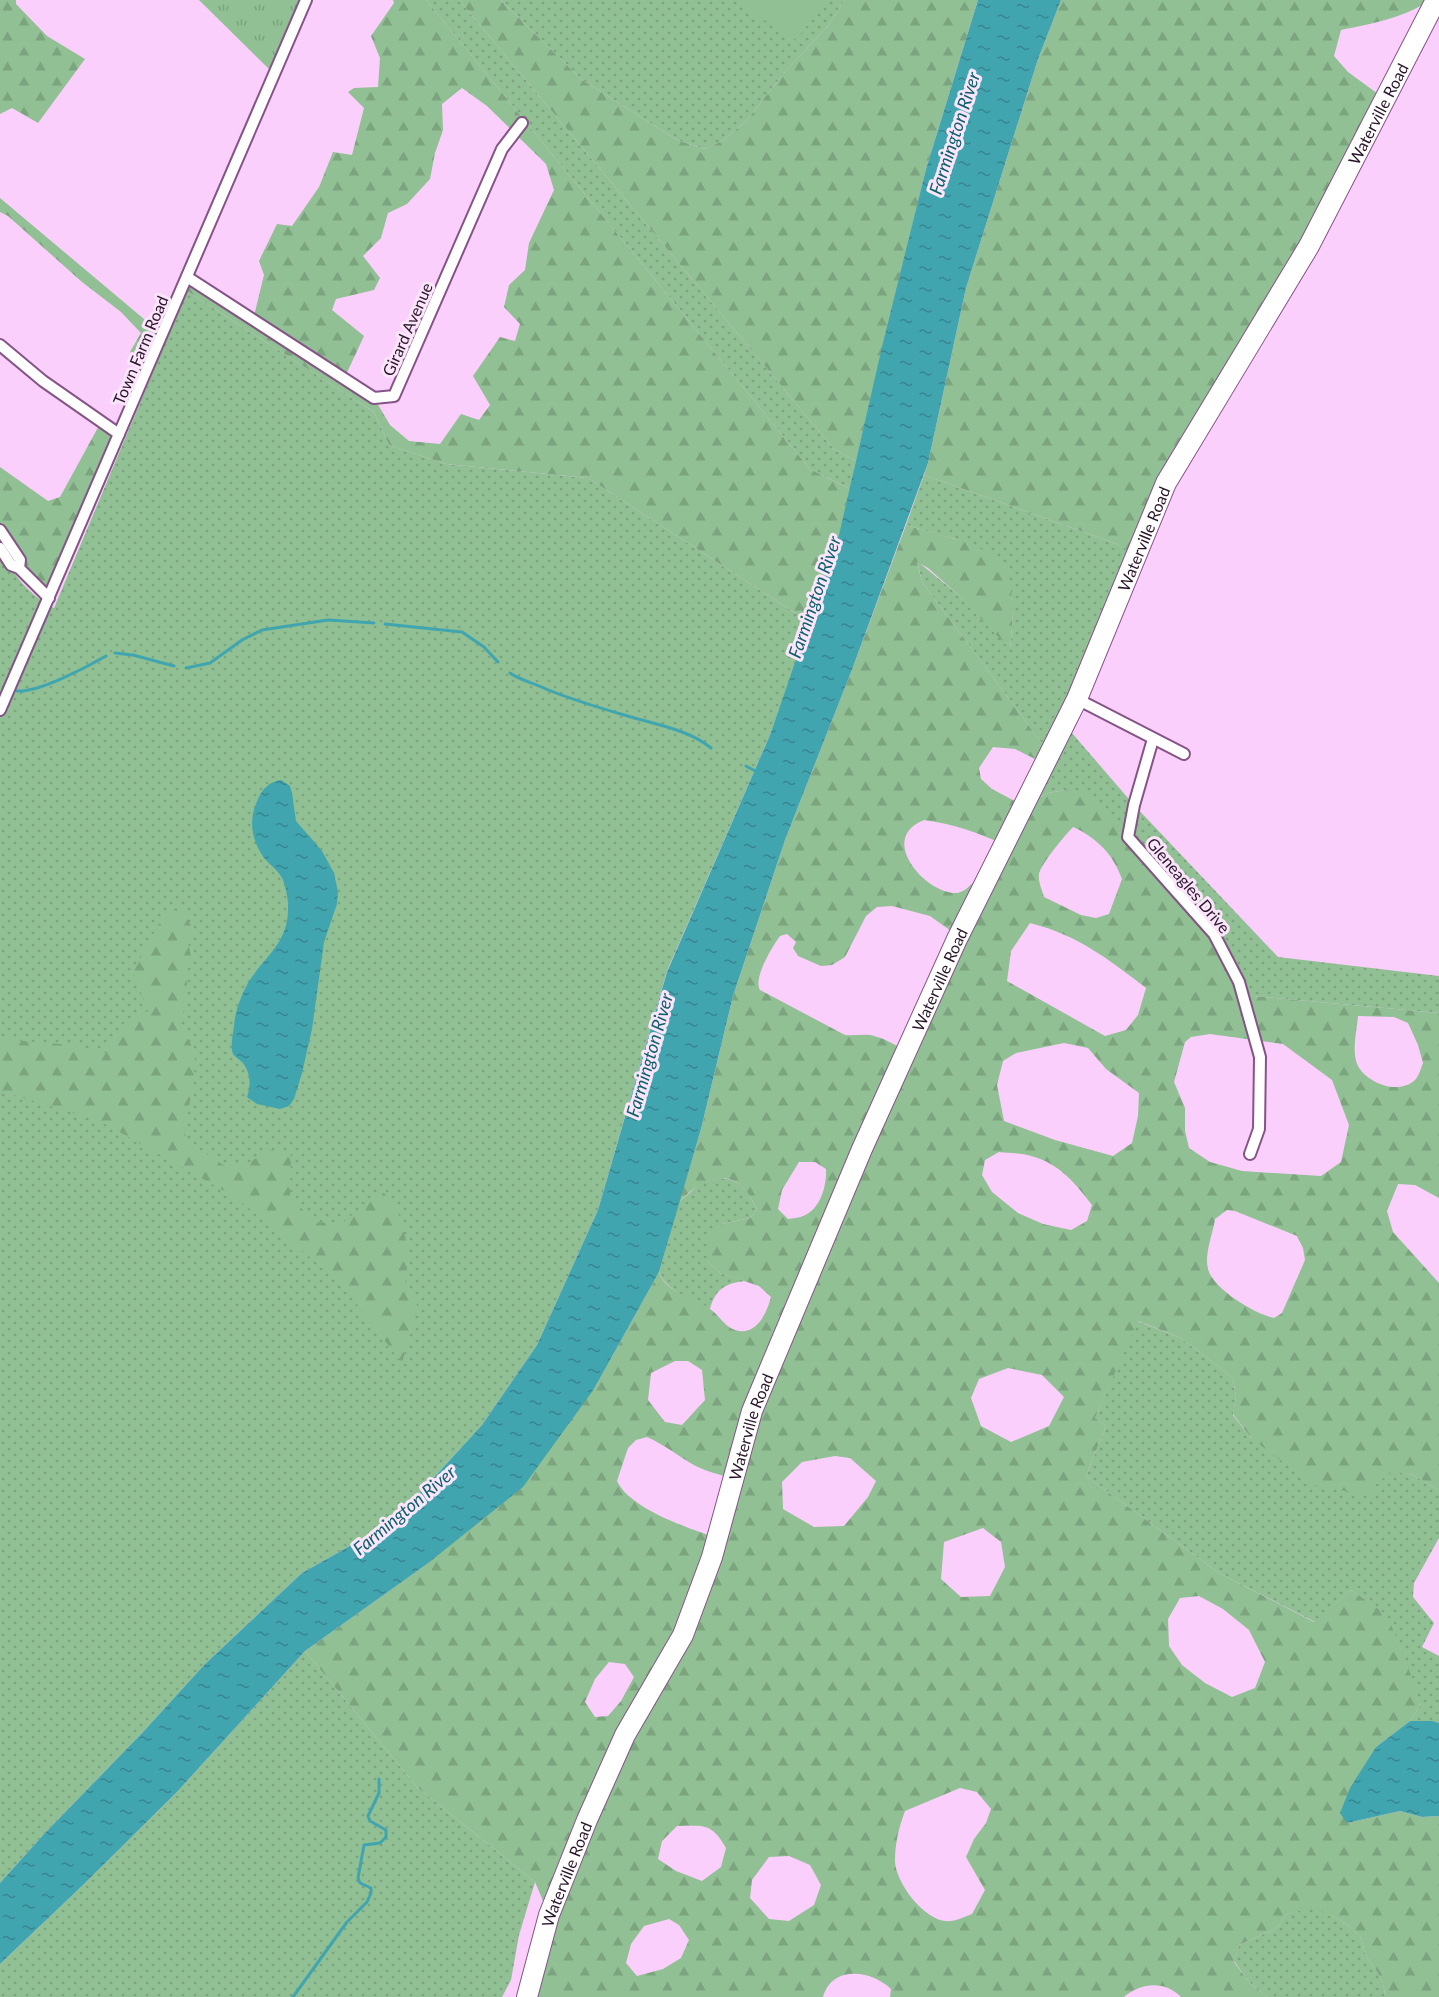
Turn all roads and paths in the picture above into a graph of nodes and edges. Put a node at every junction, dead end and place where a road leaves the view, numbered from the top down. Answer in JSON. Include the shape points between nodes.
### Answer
{"nodes":[{"id":1,"x":306,"y":0,"type":"edge"},
{"id":2,"x":1436,"y":0,"type":"edge"},
{"id":3,"x":522,"y":123,"type":"dead end"},
{"id":4,"x":187,"y":278,"type":"junction"},
{"id":5,"x":0,"y":345,"type":"edge"},
{"id":6,"x":119,"y":434,"type":"junction"},
{"id":7,"x":0,"y":530,"type":"edge"},
{"id":8,"x":0,"y":548,"type":"edge"},
{"id":9,"x":19,"y":568,"type":"junction"},
{"id":10,"x":49,"y":598,"type":"junction"},
{"id":11,"x":1077,"y":699,"type":"junction"},
{"id":12,"x":0,"y":710,"type":"edge"},
{"id":13,"x":1153,"y":740,"type":"junction"},
{"id":14,"x":1184,"y":754,"type":"dead end"},
{"id":15,"x":1250,"y":1154,"type":"dead end"},
{"id":16,"x":527,"y":1997,"type":"edge"}],
"edges":[{"from":1,"to":4,"type":"street","name":"Town Farm Road"},
{"from":2,"to":11,"type":"highway","name":"Waterville Road","via":[[1309,246],[1166,483]]},
{"from":3,"to":4,"type":"street","name":"Girard Avenue","via":[[502,149],[394,396],[374,398]]},
{"from":4,"to":6,"type":"street","name":"Town Farm Road"},
{"from":5,"to":6,"type":"street"},
{"from":6,"to":10,"type":"street","name":"Town Farm Road"},
{"from":7,"to":9,"type":"street","via":[[20,560]]},
{"from":8,"to":9,"type":"street","via":[[11,565]]},
{"from":9,"to":10,"type":"street"},
{"from":10,"to":12,"type":"street","name":"Town Farm Road"},
{"from":11,"to":13,"type":"street"},
{"from":11,"to":16,"type":"highway","name":"Waterville Road","via":[[957,939],[862,1149],[752,1411],[712,1557],[684,1635],[625,1735],[587,1820],[549,1915]]},
{"from":13,"to":14,"type":"street"},
{"from":13,"to":15,"type":"street","name":"Gleneagles Drive","via":[[1128,837],[1214,934],[1239,982],[1260,1057],[1259,1129]]}]}
